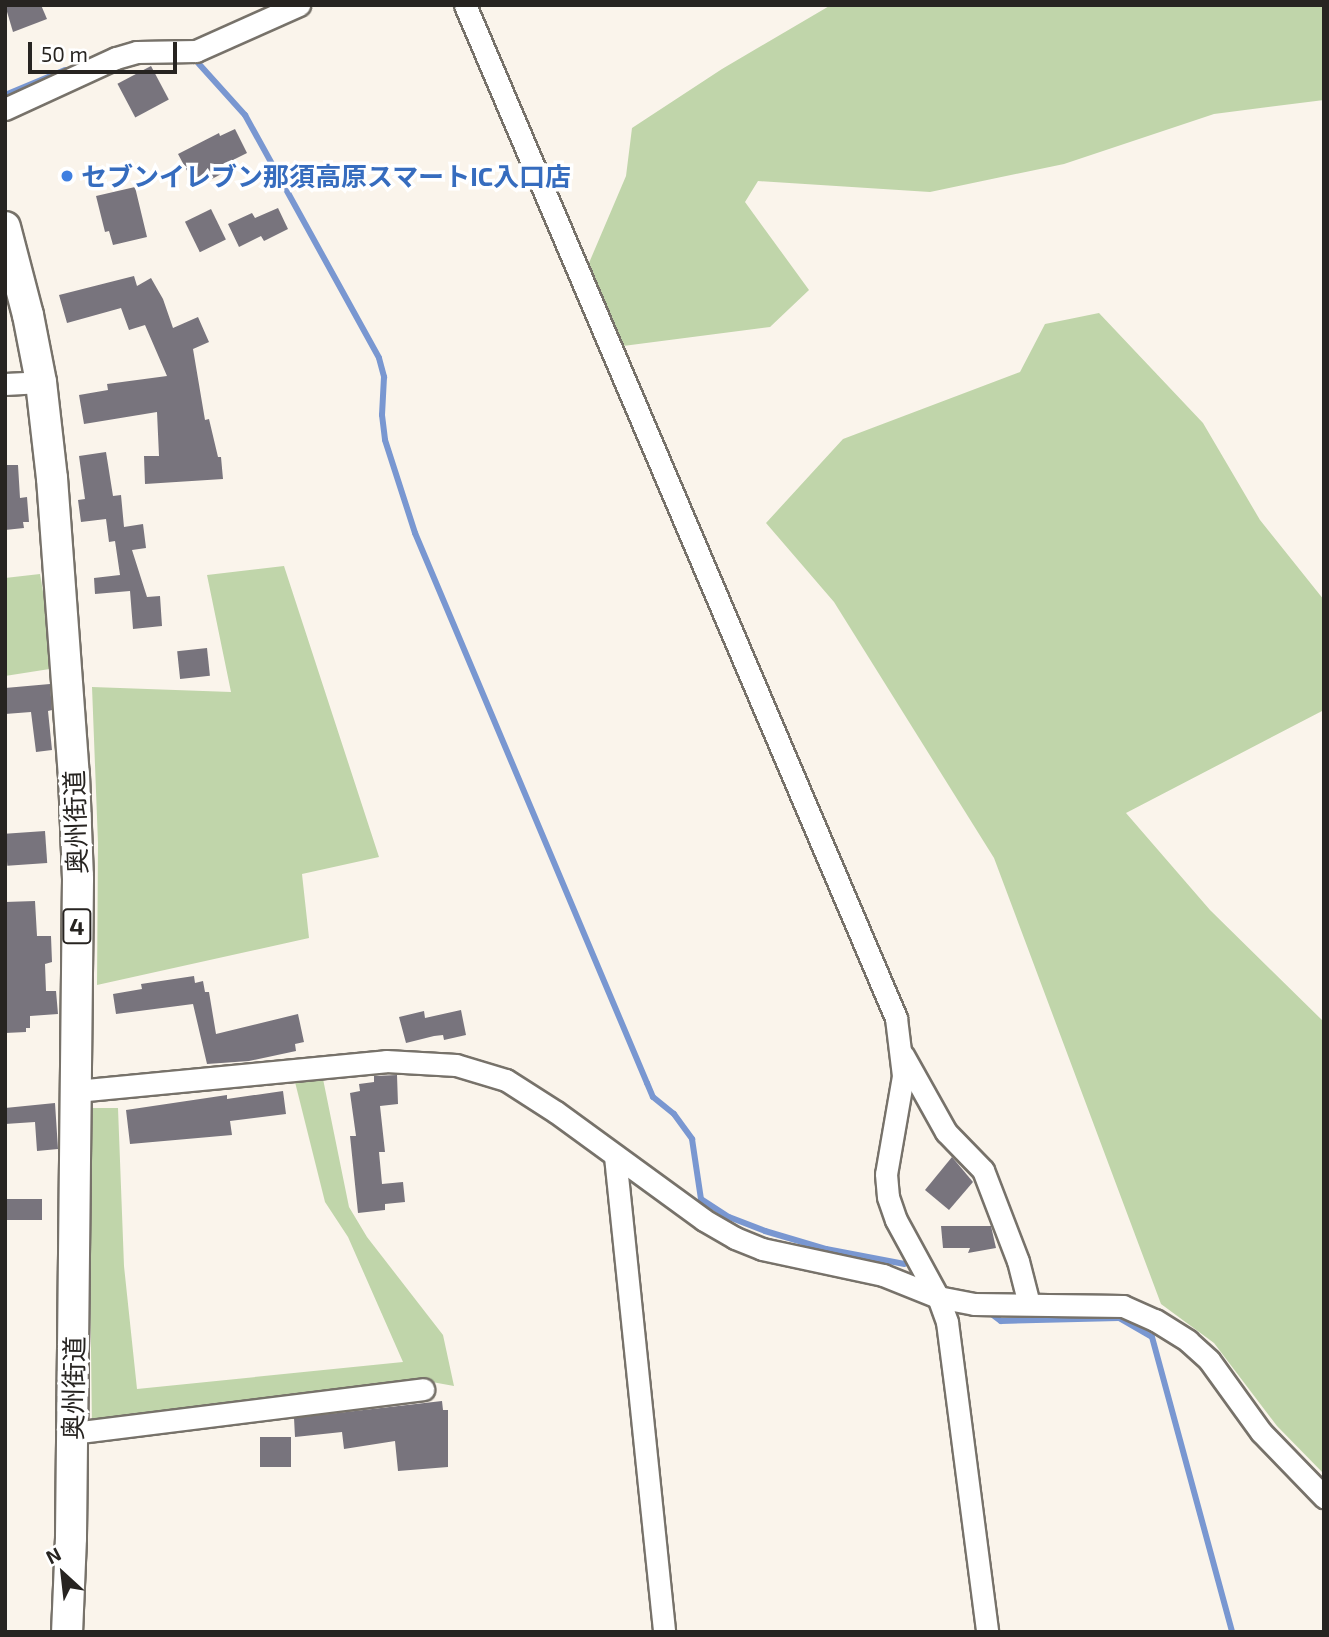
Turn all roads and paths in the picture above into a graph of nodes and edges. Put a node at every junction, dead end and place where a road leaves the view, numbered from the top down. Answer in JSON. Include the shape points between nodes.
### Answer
{"nodes":[{"id":1,"x":299,"y":5,"type":"edge"},
{"id":2,"x":464,"y":5,"type":"edge"},
{"id":3,"x":5,"y":109,"type":"edge"},
{"id":4,"x":5,"y":227,"type":"edge"},
{"id":5,"x":41,"y":382,"type":"junction"},
{"id":6,"x":5,"y":384,"type":"edge"},
{"id":7,"x":902,"y":1053,"type":"junction"},
{"id":8,"x":76,"y":1091,"type":"junction"},
{"id":9,"x":615,"y":1156,"type":"junction"},
{"id":10,"x":938,"y":1297,"type":"junction"},
{"id":11,"x":1029,"y":1304,"type":"junction"},
{"id":12,"x":423,"y":1389,"type":"dead end"},
{"id":13,"x":72,"y":1433,"type":"junction"},
{"id":14,"x":1324,"y":1497,"type":"edge"},
{"id":15,"x":67,"y":1632,"type":"edge"},
{"id":16,"x":664,"y":1632,"type":"edge"},
{"id":17,"x":987,"y":1632,"type":"edge"}],
"edges":[{"from":1,"to":3,"type":"street","via":[[197,51],[137,52],[116,58]]},
{"from":2,"to":7,"type":"street","via":[[896,1018]]},
{"from":4,"to":5,"type":"highway","name":"奥州街道","number":"4"},
{"from":5,"to":6,"type":"street"},
{"from":5,"to":8,"type":"highway","name":"奥州街道","number":"4","via":[[74,775]]},
{"from":7,"to":10,"type":"street","via":[[903,1076],[886,1174],[888,1197]]},
{"from":7,"to":11,"type":"street","via":[[942,1125],[983,1170],[1018,1261]]},
{"from":8,"to":9,"type":"street","via":[[386,1061],[456,1065],[506,1080]]},
{"from":8,"to":13,"type":"highway","name":"奥州街道","number":"4"},
{"from":9,"to":10,"type":"street","via":[[734,1238],[762,1249],[883,1275]]},
{"from":9,"to":16,"type":"street"},
{"from":10,"to":11,"type":"street","via":[[974,1304]]},
{"from":10,"to":17,"type":"street","via":[[947,1322]]},
{"from":11,"to":14,"type":"street","via":[[1123,1306],[1188,1341],[1209,1360],[1261,1432]]},
{"from":12,"to":13,"type":"street"},
{"from":13,"to":15,"type":"highway","name":"奥州街道","number":"4"}]}
